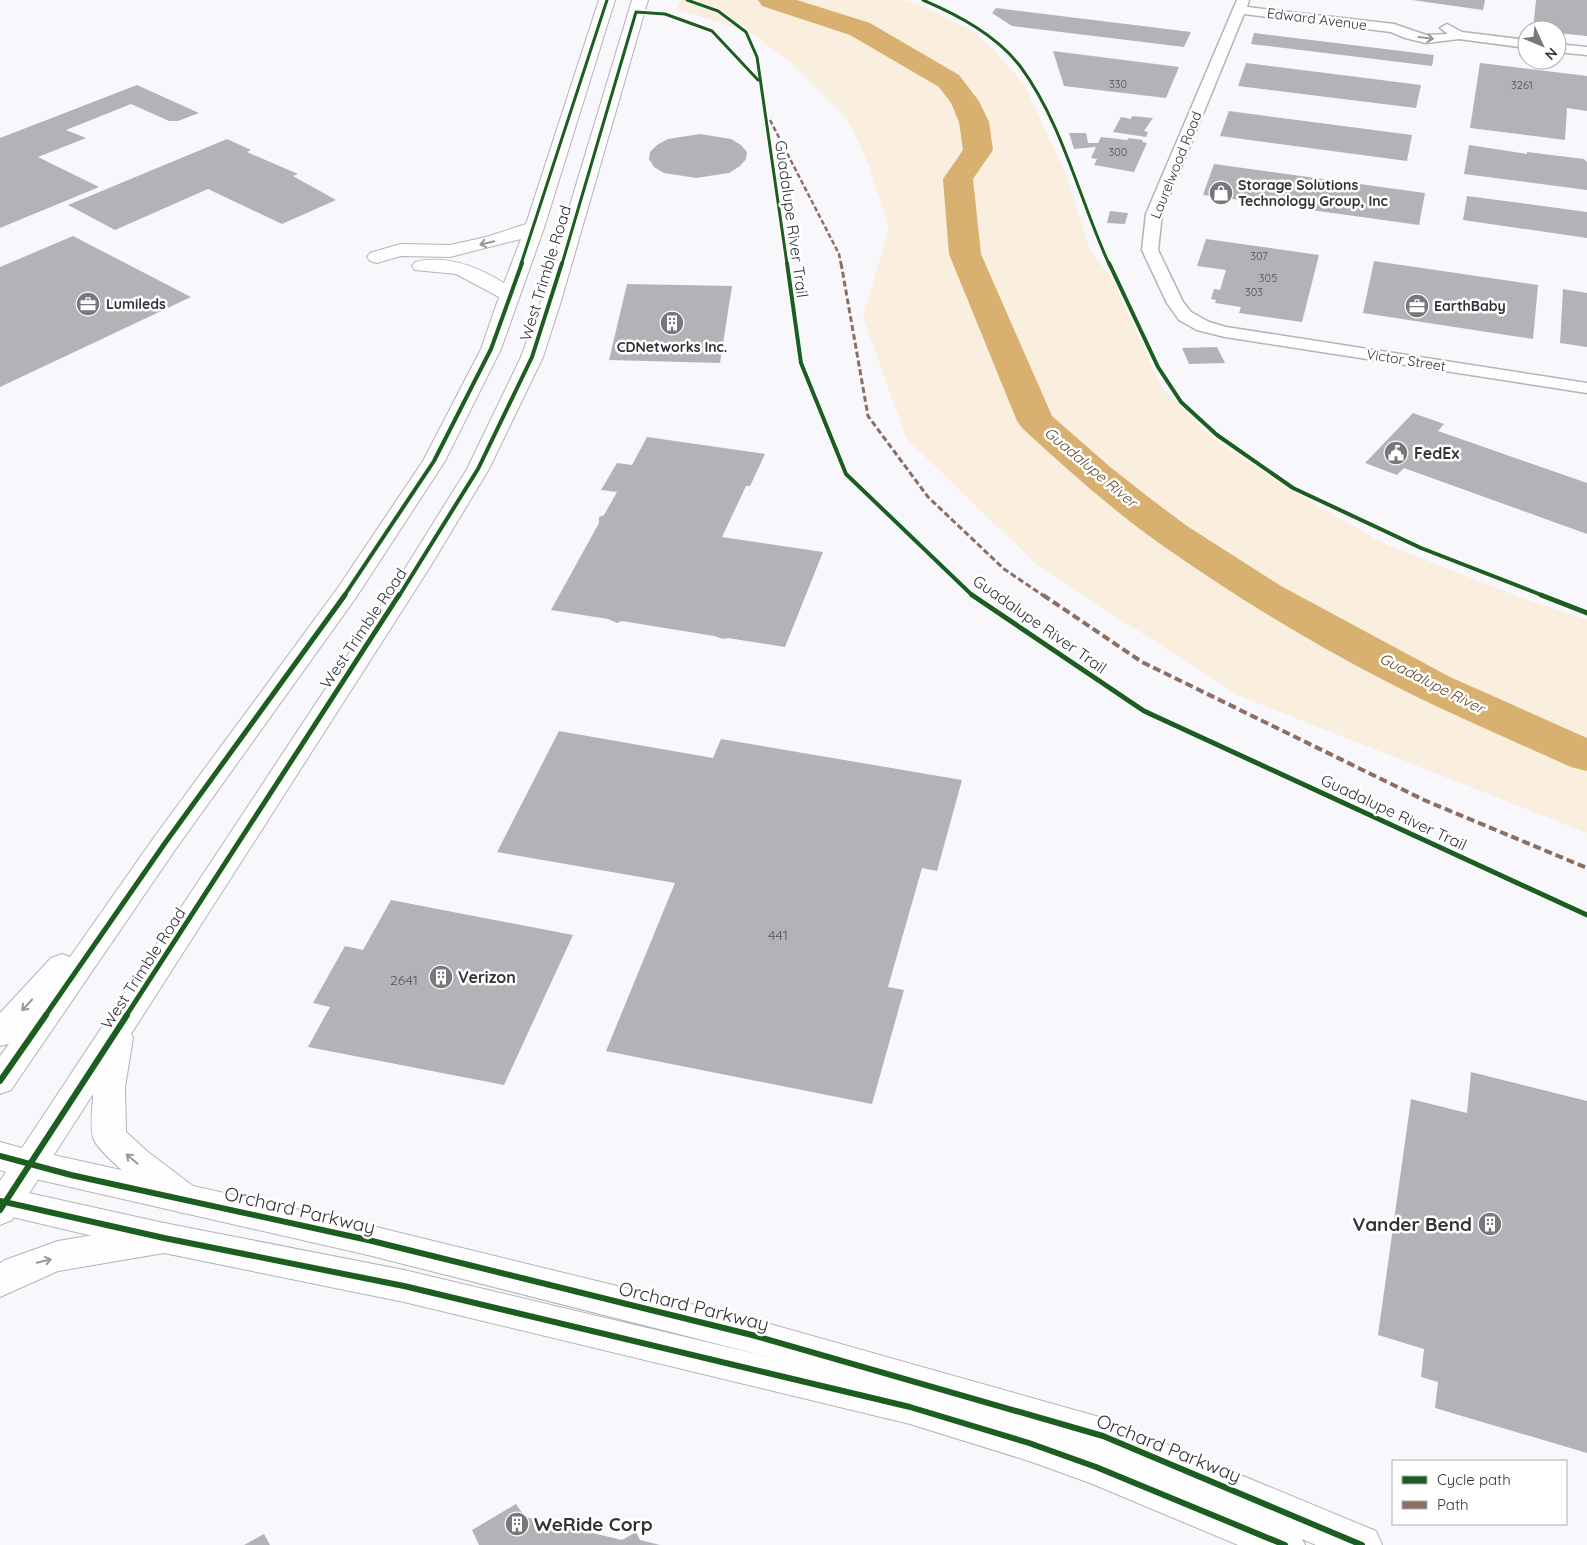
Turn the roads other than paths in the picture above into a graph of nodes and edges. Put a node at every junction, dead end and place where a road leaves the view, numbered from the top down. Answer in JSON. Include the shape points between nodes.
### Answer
{"nodes":[{"id":1,"x":607,"y":0,"type":"edge"},
{"id":2,"x":640,"y":0,"type":"edge"},
{"id":3,"x":1241,"y":5,"type":"edge"},
{"id":4,"x":1517,"y":43,"type":"edge"},
{"id":5,"x":1567,"y":49,"type":"edge"},
{"id":6,"x":1587,"y":51,"type":"edge"},
{"id":7,"x":534,"y":228,"type":"junction"},
{"id":8,"x":510,"y":295,"type":"junction"},
{"id":9,"x":1225,"y":332,"type":"joint"},
{"id":10,"x":1587,"y":388,"type":"edge"},
{"id":11,"x":131,"y":892,"type":"junction"},
{"id":12,"x":118,"y":1030,"type":"junction"},
{"id":13,"x":0,"y":1034,"type":"edge"},
{"id":14,"x":0,"y":1081,"type":"edge"},
{"id":15,"x":16,"y":1160,"type":"edge"},
{"id":16,"x":185,"y":1199,"type":"junction"},
{"id":17,"x":2,"y":1204,"type":"edge"},
{"id":18,"x":164,"y":1238,"type":"junction"},
{"id":19,"x":421,"y":1254,"type":"junction"},
{"id":20,"x":0,"y":1281,"type":"edge"},
{"id":21,"x":404,"y":1286,"type":"junction"},
{"id":22,"x":745,"y":1350,"type":"junction"},
{"id":23,"x":1100,"y":1452,"type":"junction"},
{"id":24,"x":1285,"y":1545,"type":"edge"},
{"id":25,"x":1362,"y":1545,"type":"edge"}],
"edges":[{"from":1,"to":7,"type":"main road","name":"West Trimble Road"},
{"from":2,"to":12,"type":"main road","name":"West Trimble Road","via":[[532,357],[482,461],[418,567]]},
{"from":3,"to":4,"type":"street","name":"Edward Avenue","via":[[1394,28],[1407,35],[1444,40],[1459,36]]},
{"from":3,"to":9,"type":"street","name":"Laurelwood Road","via":[[1154,214],[1150,250],[1175,303],[1185,316],[1203,326]]},
{"from":5,"to":6,"type":"street"},
{"from":7,"to":8,"type":"main road","name":"West Trimble Road"},
{"from":7,"to":8,"type":"main road","one_way":true,"via":[[428,259],[478,276]]},
{"from":8,"to":11,"type":"main road","name":"West Trimble Road","via":[[487,357],[434,461],[346,594]]},
{"from":9,"to":10,"type":"street","name":"Victor Street"},
{"from":11,"to":13,"type":"main road","one_way":true},
{"from":11,"to":14,"type":"main road","name":"West Trimble Road"},
{"from":12,"to":15,"type":"main road","name":"West Trimble Road"},
{"from":16,"to":12,"type":"main road","one_way":true,"via":[[109,1137],[109,1087]]},
{"from":15,"to":16,"type":"main road","name":"Orchard Parkway"},
{"from":15,"to":17,"type":"main road","name":"West Trimble Road"},
{"from":16,"to":19,"type":"main road","name":"Orchard Parkway"},
{"from":17,"to":18,"type":"main road","name":"Orchard Parkway"},
{"from":20,"to":18,"type":"main road","one_way":true,"via":[[34,1263],[94,1248]]},
{"from":18,"to":21,"type":"main road","name":"Orchard Parkway"},
{"from":19,"to":21,"type":"main road"},
{"from":19,"to":22,"type":"main road","name":"Orchard Parkway"},
{"from":21,"to":22,"type":"main road","name":"Orchard Parkway"},
{"from":22,"to":23,"type":"main road","name":"Orchard Parkway"},
{"from":23,"to":24,"type":"main road","name":"Orchard Parkway"},
{"from":23,"to":25,"type":"main road","name":"Orchard Parkway"}]}
